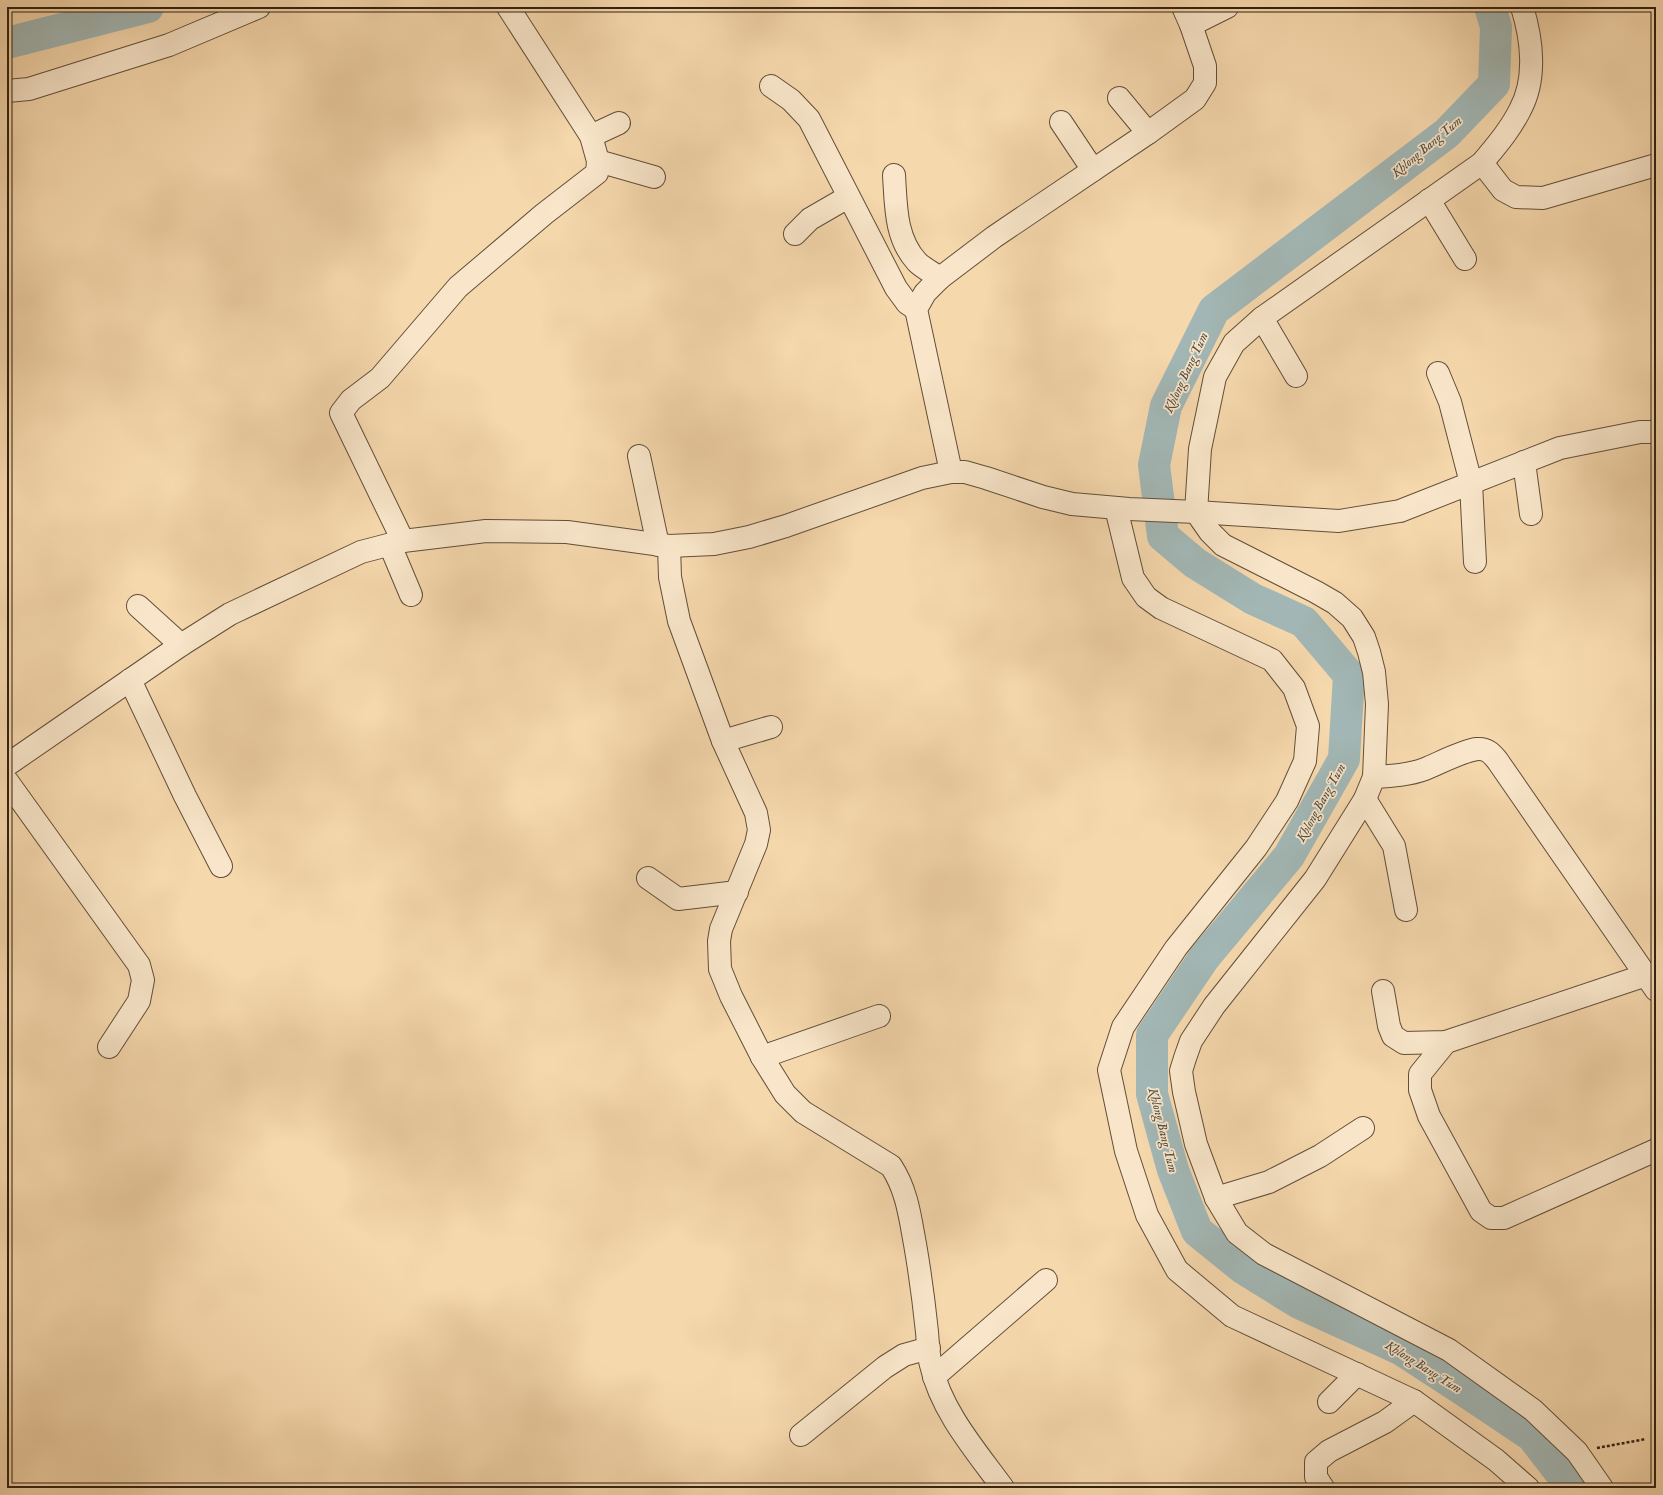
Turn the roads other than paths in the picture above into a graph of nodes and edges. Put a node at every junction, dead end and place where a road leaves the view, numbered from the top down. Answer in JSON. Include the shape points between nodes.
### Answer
{"nodes":[{"id":1,"x":259,"y":7,"type":"edge"},
{"id":2,"x":508,"y":7,"type":"edge"},
{"id":3,"x":1227,"y":7,"type":"edge"},
{"id":4,"x":1522,"y":7,"type":"edge"},
{"id":5,"x":1187,"y":16,"type":"edge"},
{"id":6,"x":771,"y":86,"type":"dead end"},
{"id":7,"x":7,"y":92,"type":"edge"},
{"id":8,"x":1119,"y":98,"type":"dead end"},
{"id":9,"x":1061,"y":122,"type":"dead end"},
{"id":10,"x":620,"y":123,"type":"dead end"},
{"id":11,"x":1148,"y":133,"type":"junction"},
{"id":12,"x":591,"y":136,"type":"junction"},
{"id":13,"x":598,"y":160,"type":"junction"},
{"id":14,"x":1482,"y":163,"type":"junction"},
{"id":15,"x":1656,"y":165,"type":"edge"},
{"id":16,"x":1093,"y":170,"type":"junction"},
{"id":17,"x":894,"y":175,"type":"dead end"},
{"id":18,"x":654,"y":177,"type":"dead end"},
{"id":19,"x":848,"y":196,"type":"junction"},
{"id":20,"x":1429,"y":200,"type":"junction"},
{"id":21,"x":795,"y":234,"type":"dead end"},
{"id":22,"x":1465,"y":259,"type":"dead end"},
{"id":23,"x":940,"y":278,"type":"junction"},
{"id":24,"x":916,"y":309,"type":"junction"},
{"id":25,"x":1262,"y":318,"type":"junction"},
{"id":26,"x":1438,"y":373,"type":"dead end"},
{"id":27,"x":1296,"y":376,"type":"dead end"},
{"id":28,"x":1656,"y":432,"type":"edge"},
{"id":29,"x":639,"y":456,"type":"dead end"},
{"id":30,"x":1524,"y":462,"type":"junction"},
{"id":31,"x":951,"y":472,"type":"junction"},
{"id":32,"x":1471,"y":483,"type":"junction"},
{"id":33,"x":1122,"y":508,"type":"junction"},
{"id":34,"x":1191,"y":511,"type":"junction"},
{"id":35,"x":1531,"y":514,"type":"dead end"},
{"id":36,"x":397,"y":543,"type":"junction"},
{"id":37,"x":664,"y":546,"type":"junction"},
{"id":38,"x":1474,"y":562,"type":"dead end"},
{"id":39,"x":411,"y":595,"type":"dead end"},
{"id":40,"x":138,"y":606,"type":"dead end"},
{"id":41,"x":181,"y":645,"type":"junction"},
{"id":42,"x":130,"y":680,"type":"junction"},
{"id":43,"x":771,"y":727,"type":"dead end"},
{"id":44,"x":723,"y":741,"type":"junction"},
{"id":45,"x":7,"y":765,"type":"edge"},
{"id":46,"x":1374,"y":777,"type":"junction"},
{"id":47,"x":7,"y":782,"type":"edge"},
{"id":48,"x":1365,"y":799,"type":"junction"},
{"id":49,"x":221,"y":866,"type":"dead end"},
{"id":50,"x":648,"y":878,"type":"dead end"},
{"id":51,"x":737,"y":892,"type":"junction"},
{"id":52,"x":1406,"y":910,"type":"dead end"},
{"id":53,"x":1651,"y":982,"type":"edge"},
{"id":54,"x":1383,"y":991,"type":"dead end"},
{"id":55,"x":879,"y":1016,"type":"dead end"},
{"id":56,"x":1446,"y":1042,"type":"junction"},
{"id":57,"x":110,"y":1047,"type":"dead end"},
{"id":58,"x":762,"y":1057,"type":"junction"},
{"id":59,"x":1363,"y":1128,"type":"dead end"},
{"id":60,"x":1656,"y":1150,"type":"edge"},
{"id":61,"x":1216,"y":1198,"type":"junction"},
{"id":62,"x":1046,"y":1280,"type":"dead end"},
{"id":63,"x":929,"y":1348,"type":"junction"},
{"id":64,"x":1357,"y":1374,"type":"junction"},
{"id":65,"x":934,"y":1377,"type":"junction"},
{"id":66,"x":1414,"y":1401,"type":"junction"},
{"id":67,"x":1329,"y":1402,"type":"dead end"},
{"id":68,"x":801,"y":1435,"type":"dead end"},
{"id":69,"x":1003,"y":1488,"type":"edge"},
{"id":70,"x":1323,"y":1488,"type":"edge"},
{"id":71,"x":1528,"y":1488,"type":"edge"},
{"id":72,"x":1602,"y":1488,"type":"edge"}],
"edges":[{"from":1,"to":7,"type":"street","via":[[169,44],[29,89]]},
{"from":2,"to":12,"type":"street"},
{"from":3,"to":5,"type":"street"},
{"from":4,"to":14,"type":"street","via":[[1528,27],[1531,61],[1529,84],[1521,109],[1510,128]]},
{"from":5,"to":11,"type":"street","via":[[1205,66],[1205,83],[1195,98]]},
{"from":6,"to":19,"type":"street","via":[[791,100],[809,119]]},
{"from":8,"to":11,"type":"street"},
{"from":9,"to":16,"type":"street"},
{"from":10,"to":12,"type":"street"},
{"from":11,"to":16,"type":"street"},
{"from":12,"to":13,"type":"street"},
{"from":13,"to":18,"type":"street"},
{"from":13,"to":36,"type":"street","via":[[597,173],[458,287],[380,378],[351,400],[341,413]]},
{"from":14,"to":15,"type":"street","via":[[1503,190],[1516,198],[1543,198]]},
{"from":14,"to":20,"type":"street"},
{"from":16,"to":23,"type":"street","via":[[994,237]]},
{"from":17,"to":23,"type":"street","via":[[897,221],[905,246],[918,263]]},
{"from":19,"to":21,"type":"street","via":[[810,219]]},
{"from":19,"to":24,"type":"street","via":[[896,288],[906,303]]},
{"from":20,"to":22,"type":"street"},
{"from":20,"to":25,"type":"street"},
{"from":23,"to":24,"type":"street","via":[[925,293]]},
{"from":24,"to":31,"type":"street"},
{"from":25,"to":27,"type":"street"},
{"from":25,"to":34,"type":"street","via":[[1234,343],[1215,377],[1200,449]]},
{"from":26,"to":32,"type":"street","via":[[1450,402]]},
{"from":28,"to":30,"type":"street","via":[[1640,432],[1560,448]]},
{"from":29,"to":37,"type":"street"},
{"from":30,"to":32,"type":"street"},
{"from":30,"to":35,"type":"street"},
{"from":31,"to":33,"type":"street","via":[[965,472],[1072,504]]},
{"from":31,"to":37,"type":"street","via":[[922,478],[749,537],[714,544]]},
{"from":32,"to":34,"type":"street","via":[[1400,511],[1339,521]]},
{"from":32,"to":38,"type":"street"},
{"from":33,"to":34,"type":"street"},
{"from":33,"to":64,"type":"street","via":[[1133,578],[1146,596],[1161,608],[1272,660],[1294,688],[1308,726],[1305,761],[1287,800],[1256,848],[1176,948],[1123,1027],[1109,1070],[1126,1151],[1147,1215],[1177,1270],[1232,1316]]},
{"from":34,"to":46,"type":"street","via":[[1223,545],[1335,603],[1356,623],[1364,637],[1374,672],[1377,704]]},
{"from":36,"to":37,"type":"street","via":[[486,531],[567,532]]},
{"from":36,"to":39,"type":"street"},
{"from":36,"to":41,"type":"street","via":[[361,552],[230,614]]},
{"from":37,"to":44,"type":"street","via":[[679,621]]},
{"from":40,"to":41,"type":"street"},
{"from":41,"to":42,"type":"street"},
{"from":42,"to":45,"type":"street"},
{"from":42,"to":49,"type":"street"},
{"from":43,"to":44,"type":"street"},
{"from":44,"to":51,"type":"street","via":[[756,813],[759,830]]},
{"from":46,"to":48,"type":"street"},
{"from":46,"to":53,"type":"street","via":[[1403,775],[1466,752],[1478,749],[1488,751],[1498,760]]},
{"from":47,"to":57,"type":"street","via":[[139,965],[143,980],[140,1001]]},
{"from":48,"to":52,"type":"street","via":[[1394,846]]},
{"from":48,"to":61,"type":"street","via":[[1315,880],[1214,1006],[1184,1058],[1181,1071],[1192,1129]]},
{"from":50,"to":51,"type":"street","via":[[678,899]]},
{"from":51,"to":58,"type":"street","via":[[721,929],[720,969],[730,996]]},
{"from":53,"to":56,"type":"street"},
{"from":54,"to":56,"type":"street","via":[[1393,1036],[1404,1043]]},
{"from":55,"to":58,"type":"street"},
{"from":56,"to":60,"type":"street","via":[[1420,1074],[1420,1090],[1429,1116],[1481,1211],[1491,1218],[1504,1218]]},
{"from":58,"to":63,"type":"street","via":[[786,1094],[803,1112],[891,1166],[897,1175],[903,1187],[911,1221]]},
{"from":59,"to":61,"type":"street","via":[[1320,1156],[1275,1179]]},
{"from":61,"to":72,"type":"street","via":[[1237,1233],[1264,1254],[1449,1350],[1533,1410],[1577,1452]]},
{"from":62,"to":65,"type":"street"},
{"from":63,"to":65,"type":"street"},
{"from":63,"to":68,"type":"street","via":[[904,1356],[885,1367]]},
{"from":64,"to":66,"type":"street"},
{"from":64,"to":67,"type":"street"},
{"from":65,"to":69,"type":"street","via":[[953,1419]]},
{"from":66,"to":70,"type":"street","via":[[1385,1422],[1329,1451],[1316,1462],[1316,1477]]},
{"from":66,"to":71,"type":"street","via":[[1496,1460]]}]}
